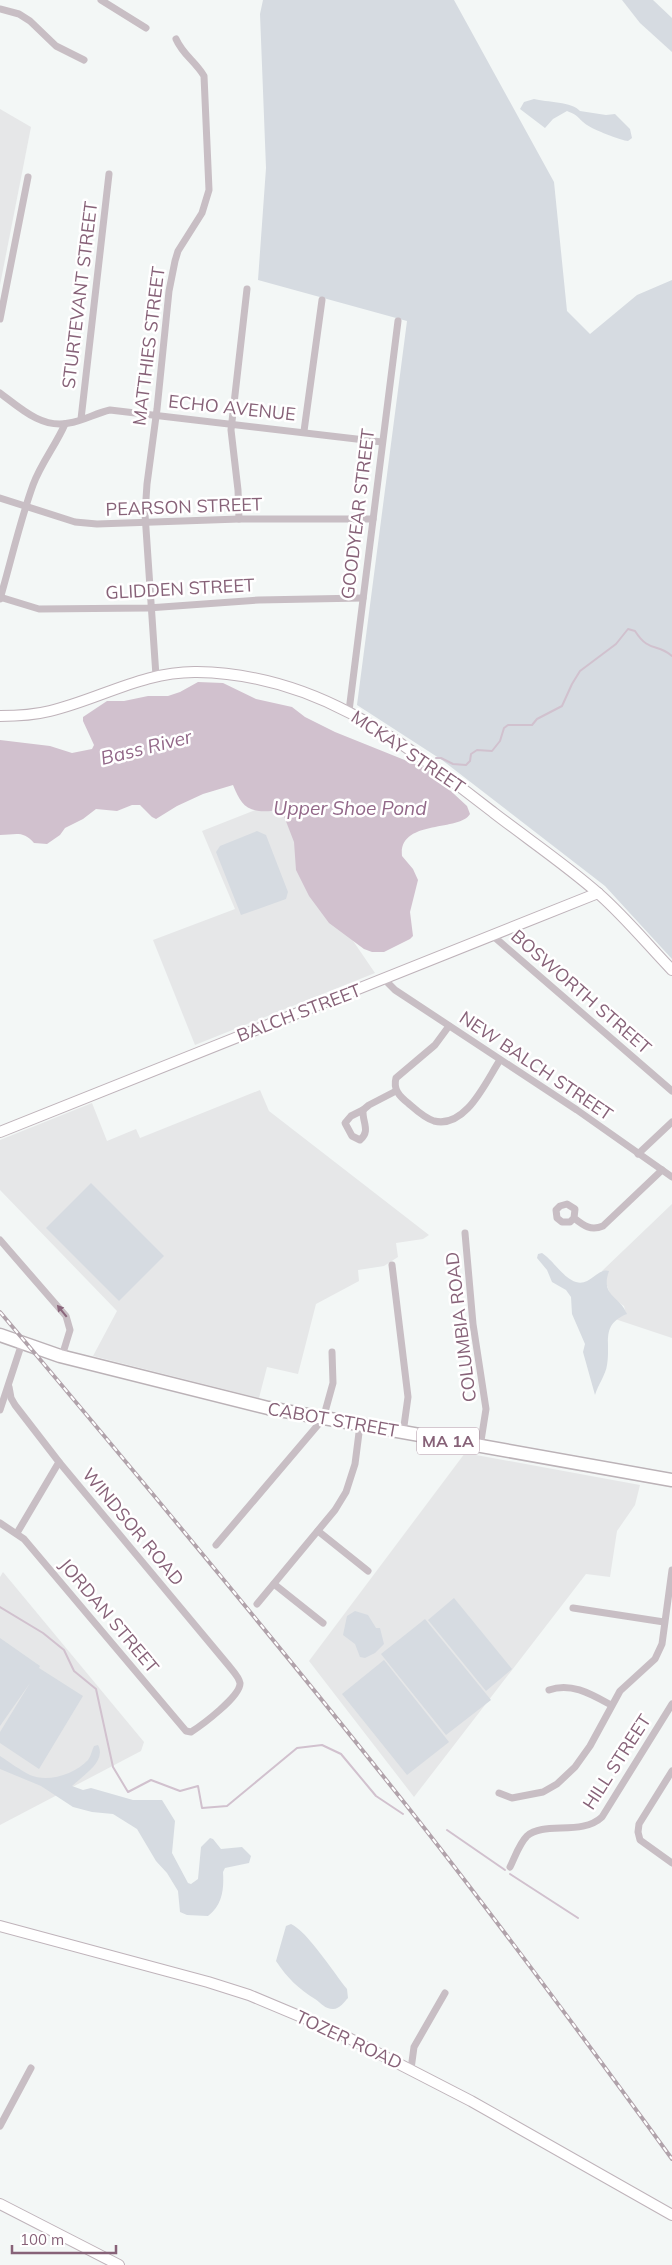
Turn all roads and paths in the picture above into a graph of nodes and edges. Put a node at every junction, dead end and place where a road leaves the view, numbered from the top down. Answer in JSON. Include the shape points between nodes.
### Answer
{"nodes":[{"id":1,"x":101,"y":0,"type":"edge"},
{"id":2,"x":0,"y":8,"type":"edge"},
{"id":3,"x":146,"y":28,"type":"dead end"},
{"id":4,"x":176,"y":39,"type":"dead end"},
{"id":5,"x":84,"y":60,"type":"dead end"},
{"id":6,"x":110,"y":174,"type":"dead end"},
{"id":7,"x":28,"y":177,"type":"dead end"},
{"id":8,"x":247,"y":289,"type":"dead end"},
{"id":9,"x":322,"y":300,"type":"dead end"},
{"id":10,"x":0,"y":319,"type":"edge"},
{"id":11,"x":398,"y":321,"type":"dead end"},
{"id":12,"x":0,"y":393,"type":"edge"},
{"id":13,"x":156,"y":415,"type":"junction"},
{"id":14,"x":81,"y":419,"type":"junction"},
{"id":15,"x":232,"y":422,"type":"junction"},
{"id":16,"x":65,"y":424,"type":"junction"},
{"id":17,"x":304,"y":432,"type":"junction"},
{"id":18,"x":382,"y":442,"type":"junction"},
{"id":19,"x":0,"y":498,"type":"edge"},
{"id":20,"x":27,"y":507,"type":"junction"},
{"id":21,"x":239,"y":519,"type":"junction"},
{"id":22,"x":372,"y":519,"type":"junction"},
{"id":23,"x":146,"y":523,"type":"junction"},
{"id":24,"x":0,"y":598,"type":"edge"},
{"id":25,"x":363,"y":598,"type":"junction"},
{"id":26,"x":151,"y":608,"type":"junction"},
{"id":27,"x":156,"y":676,"type":"junction"},
{"id":28,"x":350,"y":711,"type":"junction"},
{"id":29,"x":0,"y":716,"type":"edge"},
{"id":30,"x":598,"y":893,"type":"junction"},
{"id":31,"x":492,"y":935,"type":"junction"},
{"id":32,"x":672,"y":970,"type":"edge"},
{"id":33,"x":385,"y":980,"type":"junction"},
{"id":34,"x":449,"y":1026,"type":"junction"},
{"id":35,"x":500,"y":1060,"type":"junction"},
{"id":36,"x":396,"y":1091,"type":"junction"},
{"id":37,"x":672,"y":1092,"type":"edge"},
{"id":38,"x":363,"y":1110,"type":"dead end"},
{"id":39,"x":672,"y":1122,"type":"edge"},
{"id":40,"x":0,"y":1132,"type":"edge"},
{"id":41,"x":638,"y":1154,"type":"junction"},
{"id":42,"x":662,"y":1170,"type":"junction"},
{"id":43,"x":672,"y":1177,"type":"edge"},
{"id":44,"x":574,"y":1218,"type":"dead end"},
{"id":45,"x":465,"y":1233,"type":"dead end"},
{"id":46,"x":0,"y":1240,"type":"edge"},
{"id":47,"x":392,"y":1265,"type":"dead end"},
{"id":48,"x":0,"y":1335,"type":"edge"},
{"id":49,"x":22,"y":1343,"type":"junction"},
{"id":50,"x":332,"y":1352,"type":"dead end"},
{"id":51,"x":62,"y":1356,"type":"junction"},
{"id":52,"x":9,"y":1387,"type":"junction"},
{"id":53,"x":0,"y":1410,"type":"edge"},
{"id":54,"x":323,"y":1419,"type":"junction"},
{"id":55,"x":360,"y":1425,"type":"junction"},
{"id":56,"x":403,"y":1433,"type":"junction"},
{"id":57,"x":480,"y":1447,"type":"junction"},
{"id":58,"x":59,"y":1462,"type":"junction"},
{"id":59,"x":672,"y":1480,"type":"edge"},
{"id":60,"x":0,"y":1523,"type":"edge"},
{"id":61,"x":318,"y":1531,"type":"junction"},
{"id":62,"x":17,"y":1533,"type":"junction"},
{"id":63,"x":216,"y":1545,"type":"dead end"},
{"id":64,"x":672,"y":1570,"type":"edge"},
{"id":65,"x":368,"y":1571,"type":"dead end"},
{"id":66,"x":274,"y":1584,"type":"junction"},
{"id":67,"x":257,"y":1604,"type":"dead end"},
{"id":68,"x":573,"y":1608,"type":"dead end"},
{"id":69,"x":664,"y":1622,"type":"junction"},
{"id":70,"x":323,"y":1623,"type":"dead end"},
{"id":71,"x":549,"y":1690,"type":"dead end"},
{"id":72,"x":672,"y":1704,"type":"edge"},
{"id":73,"x":611,"y":1705,"type":"junction"},
{"id":74,"x":191,"y":1732,"type":"joint"},
{"id":75,"x":672,"y":1771,"type":"edge"},
{"id":76,"x":499,"y":1793,"type":"dead end"},
{"id":77,"x":672,"y":1863,"type":"edge"},
{"id":78,"x":510,"y":1867,"type":"dead end"},
{"id":79,"x":0,"y":1926,"type":"edge"},
{"id":80,"x":445,"y":1993,"type":"dead end"},
{"id":81,"x":31,"y":2068,"type":"dead end"},
{"id":82,"x":412,"y":2069,"type":"junction"},
{"id":83,"x":0,"y":2126,"type":"edge"},
{"id":84,"x":0,"y":2204,"type":"edge"},
{"id":85,"x":672,"y":2215,"type":"edge"},
{"id":86,"x":119,"y":2265,"type":"edge"}],
"edges":[{"from":1,"to":3,"type":"street"},
{"from":2,"to":5,"type":"street","via":[[19,14],[56,46]]},
{"from":4,"to":13,"type":"street","name":"MATTHIES STREET","via":[[182,52],[197,64],[204,76],[209,190],[202,213],[174,261]]},
{"from":6,"to":14,"type":"street","name":"STURTEVANT STREET"},
{"from":7,"to":10,"type":"street"},
{"from":8,"to":15,"type":"street"},
{"from":9,"to":17,"type":"street"},
{"from":11,"to":18,"type":"street","name":"GOODYEAR STREET"},
{"from":12,"to":16,"type":"street","name":"ECHO AVENUE","via":[[36,419]]},
{"from":13,"to":14,"type":"street","name":"ECHO AVENUE","via":[[110,410]]},
{"from":13,"to":15,"type":"street","name":"ECHO AVENUE"},
{"from":13,"to":23,"type":"street","name":"MATTHIES STREET","via":[[147,484]]},
{"from":14,"to":16,"type":"street","name":"ECHO AVENUE"},
{"from":15,"to":17,"type":"street","name":"ECHO AVENUE"},
{"from":15,"to":21,"type":"street"},
{"from":16,"to":20,"type":"street","via":[[43,463]]},
{"from":17,"to":18,"type":"street","name":"ECHO AVENUE"},
{"from":18,"to":22,"type":"street","name":"GOODYEAR STREET"},
{"from":19,"to":20,"type":"street","name":"PEARSON STREET"},
{"from":20,"to":23,"type":"street","name":"PEARSON STREET","via":[[75,522]]},
{"from":20,"to":24,"type":"street"},
{"from":21,"to":22,"type":"street","name":"PEARSON STREET"},
{"from":21,"to":23,"type":"street","name":"PEARSON STREET"},
{"from":22,"to":25,"type":"street","name":"GOODYEAR STREET"},
{"from":23,"to":26,"type":"street","name":"MATTHIES STREET"},
{"from":24,"to":26,"type":"street","name":"GLIDDEN STREET","via":[[39,609]]},
{"from":25,"to":26,"type":"street","name":"GLIDDEN STREET","via":[[259,600]]},
{"from":25,"to":28,"type":"street","name":"GOODYEAR STREET"},
{"from":26,"to":27,"type":"street","name":"MATTHIES STREET"},
{"from":27,"to":28,"type":"main road","name":"MCKAY STREET","via":[[196,672],[229,674],[302,692]]},
{"from":27,"to":29,"type":"main road","name":"MCKAY STREET","via":[[48,712]]},
{"from":28,"to":30,"type":"main road","name":"MCKAY STREET","via":[[400,742]]},
{"from":30,"to":31,"type":"main road","name":"BALCH STREET"},
{"from":30,"to":32,"type":"main road","name":"MCKAY STREET"},
{"from":31,"to":33,"type":"main road","name":"BALCH STREET"},
{"from":31,"to":37,"type":"street","name":"BOSWORTH STREET"},
{"from":33,"to":34,"type":"street","name":"NEW BALCH STREET"},
{"from":33,"to":40,"type":"main road","name":"BALCH STREET"},
{"from":34,"to":35,"type":"street","name":"NEW BALCH STREET"},
{"from":34,"to":36,"type":"street","via":[[436,1046],[396,1078]]},
{"from":35,"to":36,"type":"street","via":[[471,1104],[462,1114],[446,1122],[421,1114]]},
{"from":35,"to":41,"type":"street","name":"NEW BALCH STREET"},
{"from":36,"to":38,"type":"street"},
{"from":39,"to":41,"type":"street"},
{"from":41,"to":42,"type":"street","name":"NEW BALCH STREET"},
{"from":42,"to":43,"type":"street","name":"NEW BALCH STREET"},
{"from":42,"to":44,"type":"street","via":[[603,1226],[590,1229]]},
{"from":45,"to":57,"type":"street","name":"COLUMBIA ROAD","via":[[473,1324],[486,1409]]},
{"from":51,"to":46,"type":"street","one_way":true,"via":[[70,1330],[66,1316]]},
{"from":47,"to":56,"type":"street","via":[[408,1397]]},
{"from":48,"to":49,"type":"highway","name":"CABOT STREET","number":"MA 1A"},
{"from":49,"to":51,"type":"highway","name":"CABOT STREET","number":"MA 1A"},
{"from":49,"to":52,"type":"street"},
{"from":50,"to":54,"type":"street","via":[[333,1383]]},
{"from":51,"to":54,"type":"highway","name":"CABOT STREET","number":"MA 1A","via":[[200,1392]]},
{"from":52,"to":53,"type":"street"},
{"from":52,"to":58,"type":"street","name":"WINDSOR ROAD","via":[[11,1398]]},
{"from":54,"to":55,"type":"highway","name":"CABOT STREET","number":"MA 1A"},
{"from":54,"to":63,"type":"street"},
{"from":55,"to":56,"type":"highway","name":"CABOT STREET","number":"MA 1A"},
{"from":55,"to":61,"type":"street","via":[[355,1464],[346,1492]]},
{"from":56,"to":57,"type":"highway","name":"CABOT STREET","number":"MA 1A"},
{"from":57,"to":59,"type":"highway","name":"CABOT STREET","number":"MA 1A"},
{"from":58,"to":62,"type":"street"},
{"from":58,"to":74,"type":"street","name":"WINDSOR ROAD","via":[[240,1683],[234,1697]]},
{"from":60,"to":62,"type":"street","name":"JORDAN STREET"},
{"from":61,"to":65,"type":"street"},
{"from":61,"to":66,"type":"street"},
{"from":62,"to":74,"type":"street","name":"JORDAN STREET","via":[[62,1582],[180,1726]]},
{"from":64,"to":69,"type":"street"},
{"from":66,"to":67,"type":"street"},
{"from":66,"to":70,"type":"street"},
{"from":68,"to":69,"type":"street"},
{"from":69,"to":73,"type":"street","via":[[662,1644],[655,1659],[620,1691]]},
{"from":71,"to":73,"type":"street","via":[[559,1686],[572,1688]]},
{"from":72,"to":78,"type":"street","name":"HILL STREET","via":[[602,1817],[591,1825],[529,1835],[521,1843]]},
{"from":73,"to":76,"type":"street","via":[[590,1746],[557,1784],[543,1792],[512,1798]]},
{"from":75,"to":77,"type":"street","via":[[639,1824],[638,1832],[640,1840]]},
{"from":79,"to":82,"type":"main road","name":"TOZER ROAD","via":[[249,1995],[356,2040]]},
{"from":80,"to":82,"type":"street","via":[[414,2047]]},
{"from":81,"to":83,"type":"street"},
{"from":82,"to":85,"type":"main road","name":"TOZER ROAD"},
{"from":84,"to":86,"type":"main road"}]}
